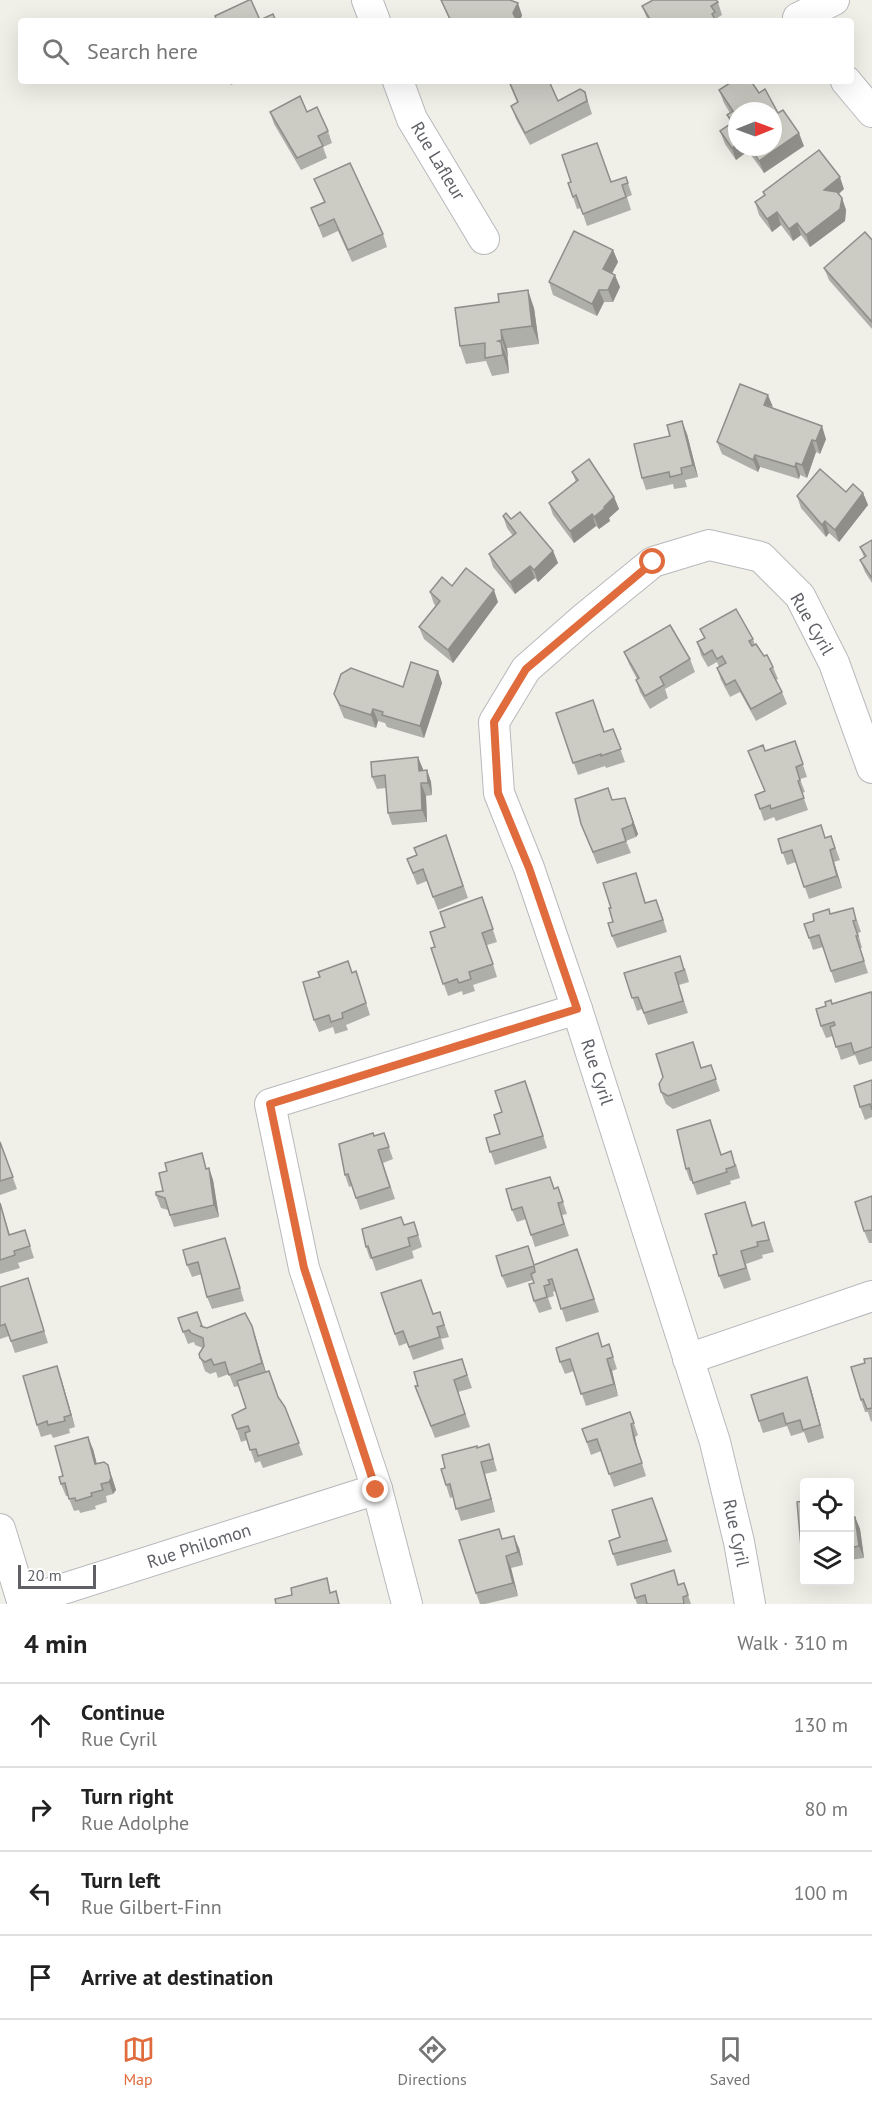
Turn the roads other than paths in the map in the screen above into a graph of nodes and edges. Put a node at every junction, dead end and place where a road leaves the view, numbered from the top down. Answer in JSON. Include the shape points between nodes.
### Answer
{"nodes":[{"id":1,"x":367,"y":0,"type":"edge"},
{"id":2,"x":834,"y":0,"type":"edge"},
{"id":3,"x":795,"y":13,"type":"edge"},
{"id":4,"x":374,"y":18,"type":"edge"},
{"id":5,"x":399,"y":84,"type":"edge"},
{"id":6,"x":849,"y":84,"type":"edge"},
{"id":7,"x":872,"y":112,"type":"edge"},
{"id":8,"x":484,"y":239,"type":"dead end"},
{"id":9,"x":872,"y":768,"type":"edge"},
{"id":10,"x":577,"y":1009,"type":"junction"},
{"id":11,"x":872,"y":1296,"type":"edge"},
{"id":12,"x":688,"y":1359,"type":"junction"},
{"id":13,"x":376,"y":1490,"type":"junction"},
{"id":14,"x":0,"y":1529,"type":"edge"},
{"id":15,"x":22,"y":1603,"type":"edge"},
{"id":16,"x":407,"y":1604,"type":"edge"},
{"id":17,"x":750,"y":1604,"type":"edge"}],
"edges":[{"from":1,"to":4,"type":"street"},
{"from":2,"to":3,"type":"street"},
{"from":5,"to":8,"type":"street","name":"Rue Lafleur","via":[[412,119]]},
{"from":6,"to":7,"type":"street"},
{"from":9,"to":10,"type":"street","name":"Rue Cyril","via":[[834,663],[800,596],[761,557],[709,545],[653,562],[583,619],[526,669],[494,722],[498,793],[529,868]]},
{"from":10,"to":12,"type":"street","name":"Rue Cyril"},
{"from":10,"to":13,"type":"street","via":[[270,1104],[304,1268]]},
{"from":11,"to":12,"type":"street"},
{"from":12,"to":17,"type":"street","name":"Rue Cyril","via":[[717,1453]]},
{"from":13,"to":15,"type":"street","name":"Rue Philomon"},
{"from":13,"to":16,"type":"street"},
{"from":14,"to":15,"type":"street"}]}
